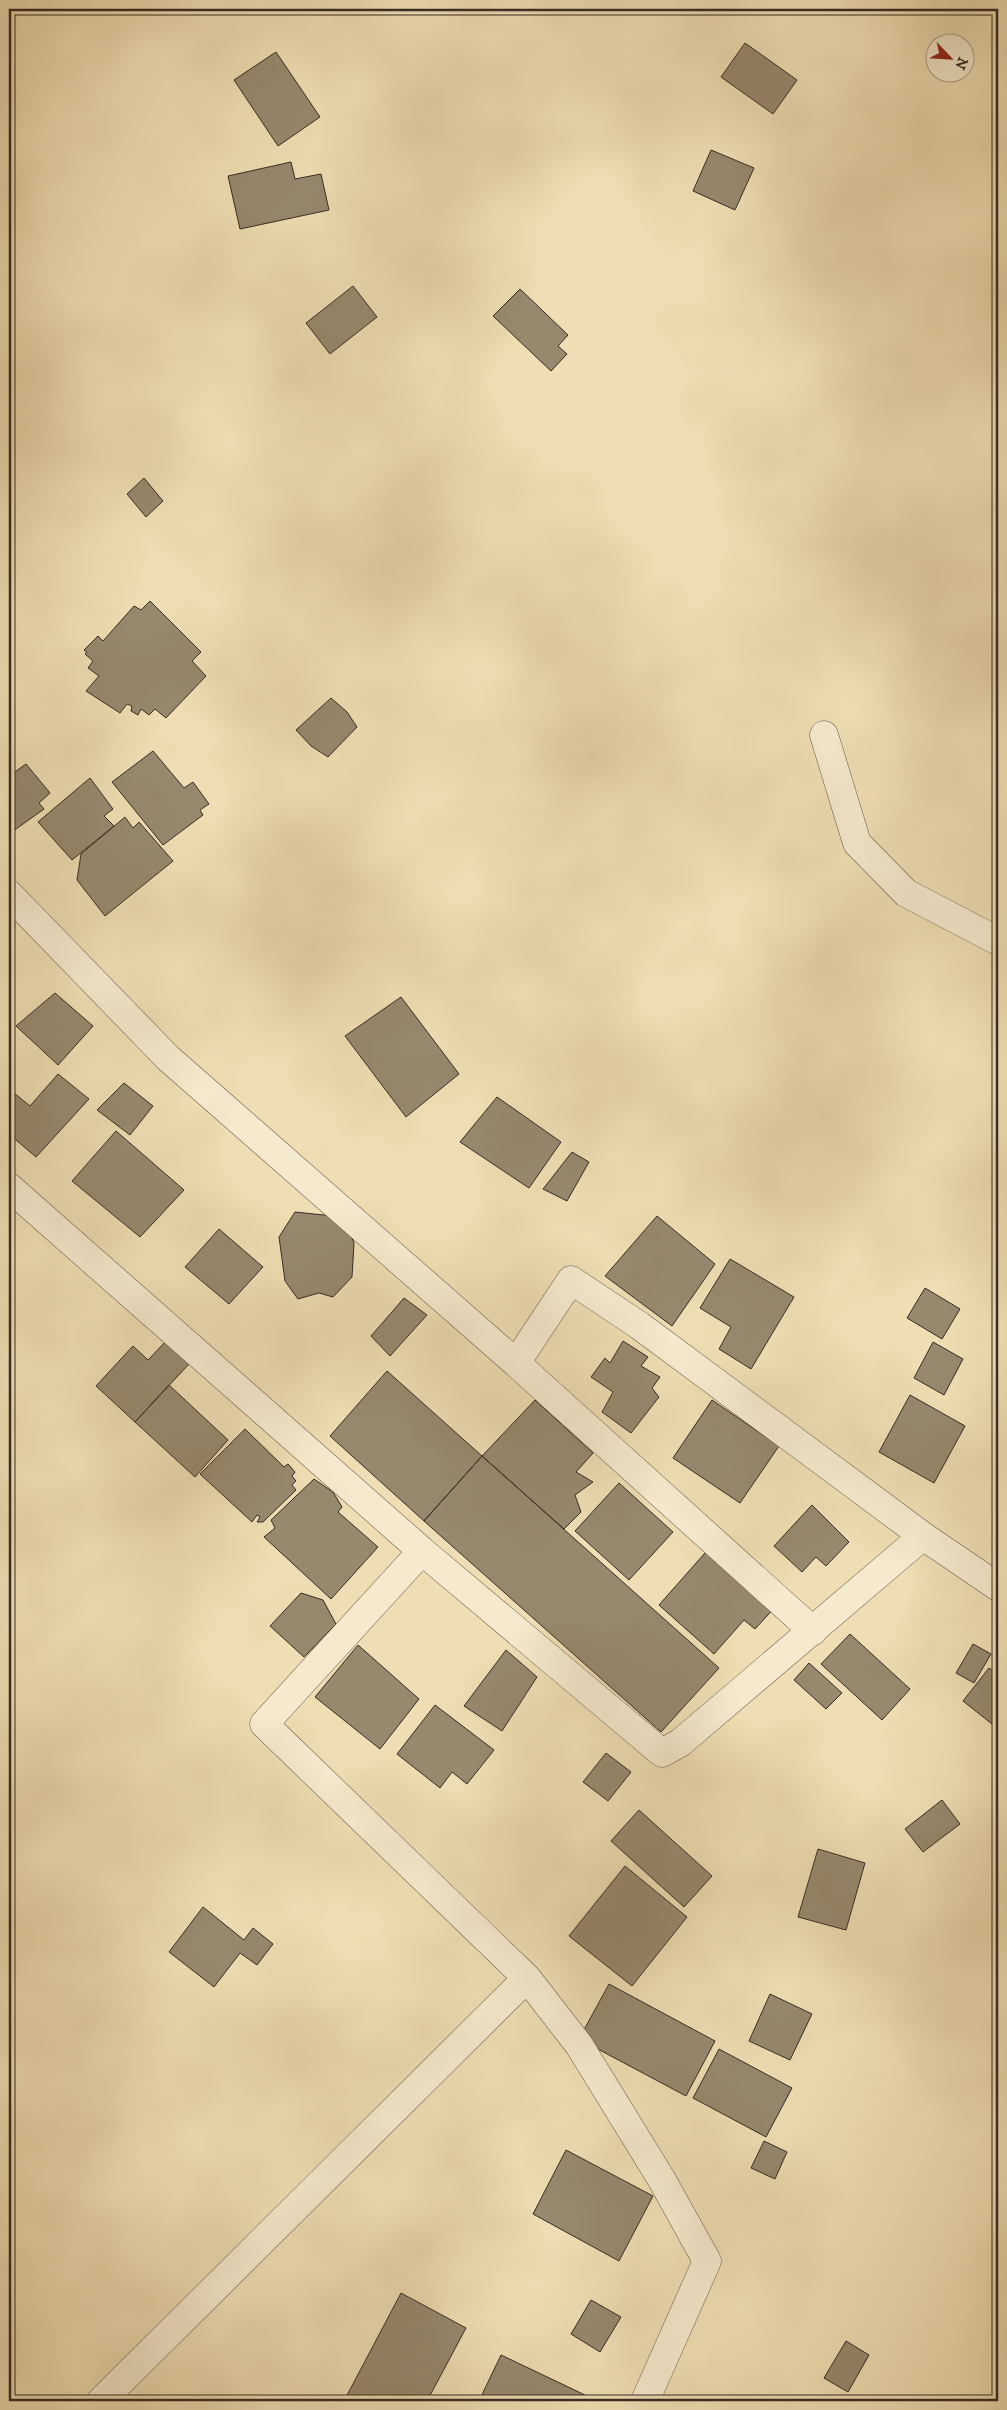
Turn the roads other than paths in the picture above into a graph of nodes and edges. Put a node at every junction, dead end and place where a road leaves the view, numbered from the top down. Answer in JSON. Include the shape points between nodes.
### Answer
{"nodes":[{"id":1,"x":824,"y":735,"type":"dead end"},
{"id":2,"x":9,"y":894,"type":"edge"},
{"id":3,"x":998,"y":941,"type":"edge"},
{"id":4,"x":9,"y":1187,"type":"edge"},
{"id":5,"x":516,"y":1363,"type":"junction"},
{"id":6,"x":923,"y":1536,"type":"junction"},
{"id":7,"x":422,"y":1551,"type":"junction"},
{"id":8,"x":998,"y":1587,"type":"edge"},
{"id":9,"x":813,"y":1630,"type":"junction"},
{"id":10,"x":527,"y":1978,"type":"junction"},
{"id":11,"x":101,"y":2401,"type":"edge"},
{"id":12,"x":645,"y":2401,"type":"edge"}],
"edges":[{"from":1,"to":3,"type":"street","via":[[857,842],[906,893]]},
{"from":2,"to":5,"type":"street","via":[[168,1058]]},
{"from":4,"to":7,"type":"street"},
{"from":5,"to":6,"type":"street","via":[[571,1280],[640,1326]]},
{"from":5,"to":9,"type":"street"},
{"from":6,"to":8,"type":"street"},
{"from":6,"to":9,"type":"street"},
{"from":7,"to":9,"type":"street","via":[[662,1753],[680,1743]]},
{"from":7,"to":10,"type":"street","via":[[264,1724]]},
{"from":10,"to":11,"type":"street"},
{"from":10,"to":12,"type":"street","via":[[579,2045],[662,2180],[706,2261]]}]}
